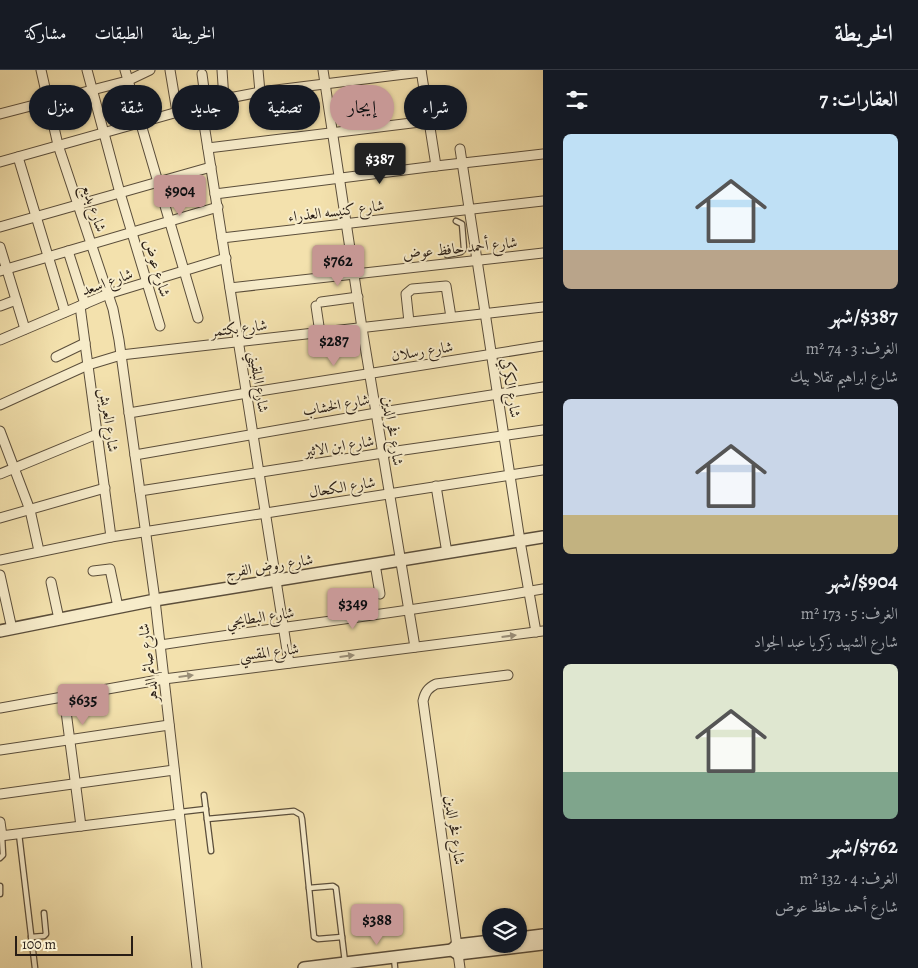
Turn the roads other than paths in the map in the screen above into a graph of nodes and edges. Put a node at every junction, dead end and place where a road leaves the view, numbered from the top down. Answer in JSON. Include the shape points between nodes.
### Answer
{"nodes":[{"id":1,"x":41,"y":70,"type":"edge"},
{"id":2,"x":87,"y":70,"type":"edge"},
{"id":3,"x":124,"y":70,"type":"edge"},
{"id":4,"x":150,"y":70,"type":"edge"},
{"id":5,"x":170,"y":70,"type":"edge"},
{"id":6,"x":222,"y":70,"type":"edge"},
{"id":7,"x":258,"y":70,"type":"edge"},
{"id":8,"x":323,"y":70,"type":"edge"},
{"id":9,"x":421,"y":71,"type":"edge"},
{"id":10,"x":202,"y":74,"type":"dead end"},
{"id":11,"x":127,"y":80,"type":"junction"},
{"id":12,"x":324,"y":84,"type":"junction"},
{"id":13,"x":44,"y":85,"type":"edge"},
{"id":14,"x":91,"y":85,"type":"edge"},
{"id":15,"x":128,"y":85,"type":"edge"},
{"id":16,"x":172,"y":85,"type":"edge"},
{"id":17,"x":203,"y":85,"type":"edge"},
{"id":18,"x":223,"y":85,"type":"edge"},
{"id":19,"x":259,"y":85,"type":"edge"},
{"id":20,"x":316,"y":85,"type":"edge"},
{"id":21,"x":423,"y":85,"type":"edge"},
{"id":22,"x":92,"y":90,"type":"joint"},
{"id":23,"x":29,"y":106,"type":"edge"},
{"id":24,"x":0,"y":114,"type":"edge"},
{"id":25,"x":404,"y":124,"type":"edge"},
{"id":26,"x":55,"y":130,"type":"edge"},
{"id":27,"x":111,"y":130,"type":"edge"},
{"id":28,"x":141,"y":130,"type":"edge"},
{"id":29,"x":206,"y":130,"type":"edge"},
{"id":30,"x":430,"y":130,"type":"edge"},
{"id":31,"x":104,"y":132,"type":"junction"},
{"id":32,"x":332,"y":133,"type":"junction"},
{"id":33,"x":58,"y":145,"type":"junction"},
{"id":34,"x":208,"y":148,"type":"junction"},
{"id":35,"x":460,"y":149,"type":"dead end"},
{"id":36,"x":543,"y":154,"type":"edge"},
{"id":37,"x":18,"y":157,"type":"junction"},
{"id":38,"x":0,"y":162,"type":"edge"},
{"id":39,"x":462,"y":163,"type":"junction"},
{"id":40,"x":436,"y":166,"type":"junction"},
{"id":41,"x":211,"y":167,"type":"junction"},
{"id":42,"x":339,"y":178,"type":"junction"},
{"id":43,"x":157,"y":182,"type":"junction"},
{"id":44,"x":120,"y":193,"type":"junction"},
{"id":45,"x":216,"y":194,"type":"junction"},
{"id":46,"x":543,"y":201,"type":"edge"},
{"id":47,"x":79,"y":205,"type":"junction"},
{"id":48,"x":218,"y":207,"type":"junction"},
{"id":49,"x":469,"y":209,"type":"junction"},
{"id":50,"x":36,"y":217,"type":"junction"},
{"id":51,"x":456,"y":220,"type":"dead end"},
{"id":52,"x":169,"y":222,"type":"junction"},
{"id":53,"x":346,"y":223,"type":"junction"},
{"id":54,"x":0,"y":227,"type":"edge"},
{"id":55,"x":132,"y":233,"type":"junction"},
{"id":56,"x":473,"y":236,"type":"junction"},
{"id":57,"x":463,"y":237,"type":"junction"},
{"id":58,"x":222,"y":238,"type":"junction"},
{"id":59,"x":91,"y":244,"type":"junction"},
{"id":60,"x":0,"y":247,"type":"edge"},
{"id":61,"x":68,"y":251,"type":"junction"},
{"id":62,"x":543,"y":253,"type":"edge"},
{"id":63,"x":447,"y":255,"type":"dead end"},
{"id":64,"x":48,"y":257,"type":"junction"},
{"id":65,"x":226,"y":258,"type":"junction"},
{"id":66,"x":477,"y":260,"type":"junction"},
{"id":67,"x":3,"y":270,"type":"edge"},
{"id":68,"x":184,"y":271,"type":"junction"},
{"id":69,"x":354,"y":274,"type":"junction"},
{"id":70,"x":146,"y":282,"type":"junction"},
{"id":71,"x":230,"y":288,"type":"junction"},
{"id":72,"x":108,"y":294,"type":"junction"},
{"id":73,"x":358,"y":297,"type":"junction"},
{"id":74,"x":16,"y":300,"type":"junction"},
{"id":75,"x":82,"y":305,"type":"junction"},
{"id":76,"x":0,"y":306,"type":"edge"},
{"id":77,"x":543,"y":307,"type":"edge"},
{"id":78,"x":65,"y":312,"type":"junction"},
{"id":79,"x":485,"y":313,"type":"junction"},
{"id":80,"x":450,"y":317,"type":"junction"},
{"id":81,"x":198,"y":318,"type":"dead end"},
{"id":82,"x":409,"y":322,"type":"junction"},
{"id":83,"x":160,"y":326,"type":"dead end"},
{"id":84,"x":362,"y":328,"type":"junction"},
{"id":85,"x":25,"y":329,"type":"junction"},
{"id":86,"x":320,"y":333,"type":"junction"},
{"id":87,"x":0,"y":340,"type":"edge"},
{"id":88,"x":239,"y":342,"type":"junction"},
{"id":89,"x":85,"y":343,"type":"junction"},
{"id":90,"x":543,"y":346,"type":"edge"},
{"id":91,"x":491,"y":353,"type":"junction"},
{"id":92,"x":121,"y":355,"type":"junction"},
{"id":93,"x":56,"y":356,"type":"dead end"},
{"id":94,"x":88,"y":365,"type":"junction"},
{"id":95,"x":370,"y":373,"type":"junction"},
{"id":96,"x":543,"y":387,"type":"edge"},
{"id":97,"x":247,"y":393,"type":"junction"},
{"id":98,"x":498,"y":394,"type":"junction"},
{"id":99,"x":0,"y":405,"type":"edge"},
{"id":100,"x":129,"y":413,"type":"junction"},
{"id":101,"x":376,"y":413,"type":"junction"},
{"id":102,"x":543,"y":430,"type":"edge"},
{"id":103,"x":0,"y":431,"type":"edge"},
{"id":104,"x":98,"y":434,"type":"junction"},
{"id":105,"x":253,"y":434,"type":"junction"},
{"id":106,"x":504,"y":436,"type":"junction"},
{"id":107,"x":383,"y":453,"type":"junction"},
{"id":108,"x":135,"y":455,"type":"junction"},
{"id":109,"x":15,"y":468,"type":"junction"},
{"id":110,"x":543,"y":470,"type":"edge"},
{"id":111,"x":259,"y":472,"type":"junction"},
{"id":112,"x":0,"y":474,"type":"edge"},
{"id":113,"x":510,"y":475,"type":"junction"},
{"id":114,"x":436,"y":486,"type":"junction"},
{"id":115,"x":105,"y":488,"type":"junction"},
{"id":116,"x":140,"y":491,"type":"junction"},
{"id":117,"x":389,"y":494,"type":"junction"},
{"id":118,"x":30,"y":510,"type":"junction"},
{"id":119,"x":266,"y":513,"type":"junction"},
{"id":120,"x":0,"y":518,"type":"edge"},
{"id":121,"x":146,"y":532,"type":"junction"},
{"id":122,"x":112,"y":537,"type":"junction"},
{"id":123,"x":543,"y":537,"type":"edge"},
{"id":124,"x":520,"y":541,"type":"junction"},
{"id":125,"x":40,"y":551,"type":"junction"},
{"id":126,"x":447,"y":553,"type":"junction"},
{"id":127,"x":0,"y":560,"type":"edge"},
{"id":128,"x":400,"y":560,"type":"junction"},
{"id":129,"x":376,"y":564,"type":"junction"},
{"id":130,"x":92,"y":571,"type":"dead end"},
{"id":131,"x":0,"y":575,"type":"edge"},
{"id":132,"x":276,"y":580,"type":"junction"},
{"id":133,"x":51,"y":582,"type":"dead end"},
{"id":134,"x":543,"y":589,"type":"edge"},
{"id":135,"x":529,"y":592,"type":"junction"},
{"id":136,"x":380,"y":594,"type":"dead end"},
{"id":137,"x":154,"y":600,"type":"junction"},
{"id":138,"x":118,"y":607,"type":"junction"},
{"id":139,"x":408,"y":610,"type":"junction"},
{"id":140,"x":59,"y":619,"type":"junction"},
{"id":141,"x":284,"y":627,"type":"junction"},
{"id":142,"x":6,"y":630,"type":"edge"},
{"id":143,"x":540,"y":632,"type":"edge"},
{"id":144,"x":160,"y":646,"type":"junction"},
{"id":145,"x":415,"y":647,"type":"junction"},
{"id":146,"x":289,"y":663,"type":"junction"},
{"id":147,"x":508,"y":675,"type":"dead end"},
{"id":148,"x":164,"y":679,"type":"junction"},
{"id":149,"x":64,"y":696,"type":"junction"},
{"id":150,"x":0,"y":708,"type":"edge"},
{"id":151,"x":169,"y":724,"type":"junction"},
{"id":152,"x":70,"y":740,"type":"junction"},
{"id":153,"x":0,"y":750,"type":"edge"},
{"id":154,"x":174,"y":770,"type":"junction"},
{"id":155,"x":76,"y":783,"type":"junction"},
{"id":156,"x":0,"y":794,"type":"edge"},
{"id":157,"x":204,"y":795,"type":"dead end"},
{"id":158,"x":206,"y":809,"type":"junction"},
{"id":159,"x":179,"y":813,"type":"junction"},
{"id":160,"x":207,"y":819,"type":"junction"},
{"id":161,"x":0,"y":822,"type":"edge"},
{"id":162,"x":81,"y":826,"type":"junction"},
{"id":163,"x":19,"y":834,"type":"junction"},
{"id":164,"x":1,"y":836,"type":"edge"},
{"id":165,"x":211,"y":851,"type":"dead end"},
{"id":166,"x":0,"y":858,"type":"edge"},
{"id":167,"x":0,"y":886,"type":"edge"},
{"id":168,"x":309,"y":888,"type":"junction"},
{"id":169,"x":0,"y":894,"type":"edge"},
{"id":170,"x":44,"y":913,"type":"dead end"},
{"id":171,"x":543,"y":935,"type":"edge"},
{"id":172,"x":31,"y":937,"type":"junction"},
{"id":173,"x":342,"y":937,"type":"junction"},
{"id":174,"x":527,"y":937,"type":"edge"},
{"id":175,"x":482,"y":943,"type":"edge"},
{"id":176,"x":543,"y":944,"type":"edge"},
{"id":177,"x":456,"y":950,"type":"junction"},
{"id":178,"x":345,"y":963,"type":"junction"},
{"id":179,"x":395,"y":963,"type":"edge"},
{"id":180,"x":35,"y":968,"type":"edge"},
{"id":181,"x":197,"y":968,"type":"edge"},
{"id":182,"x":304,"y":968,"type":"edge"},
{"id":183,"x":460,"y":968,"type":"edge"}],
"edges":[{"from":1,"to":13,"type":"street","name":"شارع بديع"},
{"from":2,"to":14,"type":"street","name":"شارع عوض"},
{"from":3,"to":11,"type":"street"},
{"from":4,"to":11,"type":"street"},
{"from":5,"to":16,"type":"street"},
{"from":6,"to":18,"type":"street"},
{"from":7,"to":19,"type":"street"},
{"from":8,"to":12,"type":"street","name":"شارع فخر الدين"},
{"from":9,"to":12,"type":"street"},
{"from":9,"to":21,"type":"street"},
{"from":10,"to":17,"type":"street","name":"شارع البلقيني"},
{"from":11,"to":15,"type":"street"},
{"from":11,"to":22,"type":"street"},
{"from":12,"to":20,"type":"street"},
{"from":12,"to":32,"type":"street","name":"شارع فخر الدين"},
{"from":22,"to":31,"type":"street","name":"شارع عوض"},
{"from":23,"to":24,"type":"street"},
{"from":25,"to":32,"type":"street"},
{"from":26,"to":33,"type":"street","name":"شارع بديع"},
{"from":27,"to":31,"type":"street"},
{"from":28,"to":43,"type":"street"},
{"from":29,"to":34,"type":"street","name":"شارع البلقيني"},
{"from":30,"to":40,"type":"street"},
{"from":31,"to":33,"type":"street"},
{"from":31,"to":44,"type":"street","name":"شارع عوض"},
{"from":32,"to":34,"type":"street"},
{"from":32,"to":42,"type":"street","name":"شارع فخر الدين"},
{"from":33,"to":37,"type":"street"},
{"from":33,"to":47,"type":"street","name":"شارع بديع"},
{"from":34,"to":41,"type":"street","name":"شارع البلقيني"},
{"from":35,"to":39,"type":"street","name":"شارع الكركي"},
{"from":36,"to":39,"type":"street"},
{"from":37,"to":38,"type":"street"},
{"from":37,"to":50,"type":"street"},
{"from":39,"to":40,"type":"street"},
{"from":39,"to":49,"type":"street","name":"شارع الكركي"},
{"from":40,"to":42,"type":"street"},
{"from":41,"to":43,"type":"street"},
{"from":41,"to":45,"type":"street","name":"شارع البلقيني"},
{"from":42,"to":45,"type":"street"},
{"from":42,"to":53,"type":"street","name":"شارع فخر الدين"},
{"from":43,"to":44,"type":"street"},
{"from":43,"to":52,"type":"street"},
{"from":44,"to":47,"type":"street"},
{"from":44,"to":55,"type":"street","name":"شارع عوض"},
{"from":45,"to":48,"type":"street","name":"شارع البلقيني"},
{"from":46,"to":49,"type":"street","name":"شارع كنيسه العذراء"},
{"from":47,"to":50,"type":"street"},
{"from":47,"to":59,"type":"street","name":"شارع بديع"},
{"from":48,"to":52,"type":"street"},
{"from":48,"to":58,"type":"street","name":"شارع البلقيني"},
{"from":49,"to":53,"type":"street","name":"شارع كنيسه العذراء"},
{"from":49,"to":56,"type":"street","name":"شارع الكركي"},
{"from":50,"to":54,"type":"street"},
{"from":50,"to":64,"type":"street"},
{"from":51,"to":57,"type":"lane","via":[[462,224]]},
{"from":52,"to":55,"type":"street"},
{"from":52,"to":68,"type":"street"},
{"from":53,"to":58,"type":"street","name":"شارع كنيسه العذراء"},
{"from":53,"to":69,"type":"street","name":"شارع فخر الدين"},
{"from":55,"to":59,"type":"street"},
{"from":55,"to":70,"type":"street","name":"شارع عوض"},
{"from":56,"to":57,"type":"lane"},
{"from":56,"to":66,"type":"street","name":"شارع الكركي"},
{"from":57,"to":63,"type":"lane","via":[[464,250]]},
{"from":58,"to":65,"type":"street","name":"شارع البلقيني"},
{"from":59,"to":61,"type":"street"},
{"from":59,"to":72,"type":"street","name":"شارع بديع"},
{"from":60,"to":67,"type":"street"},
{"from":61,"to":64,"type":"street"},
{"from":61,"to":75,"type":"street","name":"شارع العريش"},
{"from":62,"to":66,"type":"street","name":"شارع أحمد حافظ عوض"},
{"from":64,"to":67,"type":"street"},
{"from":64,"to":78,"type":"street"},
{"from":65,"to":68,"type":"street","name":"شارع اسعد"},
{"from":65,"to":71,"type":"street","name":"شارع البلقيني"},
{"from":66,"to":69,"type":"street","name":"شارع أحمد حافظ عوض"},
{"from":66,"to":79,"type":"street","name":"شارع الكركي"},
{"from":67,"to":74,"type":"street"},
{"from":68,"to":70,"type":"street","name":"شارع اسعد"},
{"from":68,"to":81,"type":"street"},
{"from":69,"to":71,"type":"street","name":"شارع أحمد حافظ عوض"},
{"from":69,"to":73,"type":"street","name":"شارع فخر الدين"},
{"from":70,"to":72,"type":"street","name":"شارع اسعد"},
{"from":70,"to":83,"type":"street","name":"شارع عوض"},
{"from":71,"to":88,"type":"street","name":"شارع البلقيني"},
{"from":72,"to":75,"type":"street","name":"شارع اسعد"},
{"from":72,"to":92,"type":"street","name":"شارع بديع"},
{"from":73,"to":84,"type":"street","name":"شارع فخر الدين"},
{"from":73,"to":86,"type":"street","via":[[319,304]]},
{"from":74,"to":76,"type":"street"},
{"from":74,"to":85,"type":"street"},
{"from":75,"to":78,"type":"street","name":"شارع اسعد"},
{"from":75,"to":89,"type":"street","name":"شارع العريش"},
{"from":77,"to":79,"type":"street","name":"شارع بكتمر"},
{"from":78,"to":85,"type":"street","name":"شارع اسعد"},
{"from":79,"to":80,"type":"street","name":"شارع بكتمر"},
{"from":79,"to":91,"type":"street","name":"شارع الكركي"},
{"from":80,"to":82,"type":"street","name":"شارع بكتمر"},
{"from":80,"to":82,"type":"street","via":[[446,286],[412,289],[406,294]]},
{"from":82,"to":84,"type":"street","name":"شارع بكتمر"},
{"from":84,"to":86,"type":"street","name":"شارع بكتمر"},
{"from":84,"to":95,"type":"street","name":"شارع فخر الدين"},
{"from":85,"to":87,"type":"street","name":"شارع اسعد"},
{"from":86,"to":88,"type":"street","name":"شارع بكتمر"},
{"from":88,"to":92,"type":"street","name":"شارع بكتمر"},
{"from":88,"to":97,"type":"street","name":"شارع البلقيني"},
{"from":89,"to":93,"type":"street"},
{"from":89,"to":94,"type":"street","name":"شارع العريش"},
{"from":90,"to":91,"type":"street","name":"شارع رسلان"},
{"from":91,"to":95,"type":"street","name":"شارع رسلان"},
{"from":91,"to":98,"type":"street","name":"شارع الكركي"},
{"from":92,"to":94,"type":"street","name":"شارع بكتمر"},
{"from":92,"to":100,"type":"street","name":"شارع صائم الدهر"},
{"from":94,"to":99,"type":"street","name":"شارع بكتمر"},
{"from":94,"to":104,"type":"street","name":"شارع العريش"},
{"from":95,"to":97,"type":"street","name":"شارع رسلان"},
{"from":95,"to":101,"type":"street","name":"شارع فخر الدين"},
{"from":96,"to":98,"type":"street","name":"شارع الخشاب"},
{"from":97,"to":100,"type":"street","name":"شارع رسلان"},
{"from":97,"to":105,"type":"street","name":"شارع البلقيني"},
{"from":98,"to":101,"type":"street","name":"شارع الخشاب"},
{"from":98,"to":106,"type":"street","name":"شارع الكركي"},
{"from":100,"to":108,"type":"street","name":"شارع صائم الدهر"},
{"from":101,"to":105,"type":"street","name":"شارع الخشاب"},
{"from":101,"to":107,"type":"street","name":"شارع فخر الدين"},
{"from":102,"to":106,"type":"street","name":"شارع ابن الاثير"},
{"from":103,"to":109,"type":"street"},
{"from":104,"to":109,"type":"street"},
{"from":104,"to":115,"type":"street","name":"شارع العريش"},
{"from":105,"to":108,"type":"street","name":"شارع الخشاب"},
{"from":105,"to":111,"type":"street","name":"شارع البلقيني"},
{"from":106,"to":107,"type":"street","name":"شارع ابن الاثير"},
{"from":106,"to":113,"type":"street","name":"شارع الكركي"},
{"from":107,"to":111,"type":"street","name":"شارع ابن الاثير"},
{"from":107,"to":117,"type":"street","name":"شارع فخر الدين"},
{"from":108,"to":116,"type":"street","name":"شارع صائم الدهر"},
{"from":109,"to":112,"type":"street"},
{"from":109,"to":118,"type":"street"},
{"from":110,"to":113,"type":"street","name":"شارع الكحال"},
{"from":111,"to":116,"type":"street","name":"شارع ابن الاثير"},
{"from":111,"to":119,"type":"street","name":"شارع البلقيني"},
{"from":113,"to":114,"type":"street","name":"شارع الكحال"},
{"from":113,"to":124,"type":"street","name":"شارع الكركي"},
{"from":114,"to":117,"type":"street","name":"شارع الكحال"},
{"from":114,"to":126,"type":"street"},
{"from":115,"to":118,"type":"street"},
{"from":115,"to":122,"type":"street","name":"شارع العريش"},
{"from":116,"to":121,"type":"street","name":"شارع صائم الدهر"},
{"from":117,"to":119,"type":"street","name":"شارع الكحال"},
{"from":117,"to":128,"type":"street","name":"شارع فخر الدين"},
{"from":118,"to":120,"type":"street"},
{"from":118,"to":125,"type":"street"},
{"from":119,"to":121,"type":"street","name":"شارع الكحال"},
{"from":119,"to":132,"type":"street","name":"شارع البلقيني"},
{"from":121,"to":122,"type":"street","name":"شارع الكحال"},
{"from":121,"to":137,"type":"street","name":"شارع صائم الدهر"},
{"from":122,"to":125,"type":"street","name":"شارع الكحال"},
{"from":123,"to":124,"type":"street","name":"شارع روض الفرج"},
{"from":124,"to":126,"type":"street","name":"شارع روض الفرج"},
{"from":124,"to":135,"type":"street","name":"شارع الكركي"},
{"from":125,"to":127,"type":"street","name":"شارع الكحال"},
{"from":126,"to":128,"type":"street","name":"شارع روض الفرج"},
{"from":128,"to":129,"type":"street","name":"شارع روض الفرج"},
{"from":128,"to":139,"type":"street","name":"شارع فخر الدين"},
{"from":129,"to":132,"type":"street","name":"شارع روض الفرج"},
{"from":129,"to":136,"type":"street"},
{"from":130,"to":138,"type":"street","via":[[110,569]]},
{"from":131,"to":142,"type":"street"},
{"from":132,"to":137,"type":"street","name":"شارع روض الفرج"},
{"from":132,"to":141,"type":"street","name":"شارع البلقيني"},
{"from":133,"to":140,"type":"street"},
{"from":134,"to":135,"type":"street","name":"شارع البطايحي"},
{"from":135,"to":139,"type":"street","name":"شارع البطايحي"},
{"from":135,"to":143,"type":"street","name":"شارع الكركي"},
{"from":137,"to":138,"type":"street","name":"شارع روض الفرج"},
{"from":137,"to":144,"type":"street","name":"شارع صائم الدهر"},
{"from":138,"to":140,"type":"street","name":"شارع روض الفرج"},
{"from":139,"to":141,"type":"street","name":"شارع البطايحي"},
{"from":139,"to":145,"type":"street","name":"شارع فخر الدين"},
{"from":140,"to":142,"type":"street","name":"شارع روض الفرج"},
{"from":141,"to":144,"type":"street","name":"شارع البطايحي"},
{"from":141,"to":146,"type":"street","name":"شارع البلقيني"},
{"from":145,"to":143,"type":"street","name":"شارع المقسي","one_way":true},
{"from":144,"to":148,"type":"street","name":"شارع صائم الدهر"},
{"from":146,"to":145,"type":"street","name":"شارع المقسي","one_way":true},
{"from":148,"to":146,"type":"street","name":"شارع المقسي","one_way":true},
{"from":147,"to":177,"type":"street","name":"شارع فخر الدين","via":[[436,684],[425,693],[423,701]]},
{"from":148,"to":149,"type":"street","name":"شارع المقسي"},
{"from":148,"to":151,"type":"street","name":"شارع صائم الدهر"},
{"from":149,"to":150,"type":"street","name":"شارع المقسي"},
{"from":149,"to":152,"type":"street"},
{"from":151,"to":152,"type":"street"},
{"from":151,"to":154,"type":"street","name":"شارع صائم الدهر"},
{"from":152,"to":153,"type":"street"},
{"from":152,"to":155,"type":"street"},
{"from":154,"to":155,"type":"street"},
{"from":154,"to":159,"type":"street","name":"شارع صائم الدهر"},
{"from":155,"to":156,"type":"street"},
{"from":155,"to":162,"type":"street"},
{"from":157,"to":158,"type":"lane"},
{"from":158,"to":159,"type":"lane"},
{"from":158,"to":160,"type":"lane"},
{"from":159,"to":162,"type":"street"},
{"from":159,"to":181,"type":"street","name":"شارع صائم الدهر"},
{"from":160,"to":165,"type":"lane"},
{"from":160,"to":168,"type":"lane","via":[[298,813],[302,819]]},
{"from":161,"to":164,"type":"street"},
{"from":162,"to":163,"type":"street"},
{"from":163,"to":164,"type":"street"},
{"from":163,"to":172,"type":"lane"},
{"from":164,"to":166,"type":"lane","via":[[3,855]]},
{"from":167,"to":169,"type":"lane"},
{"from":168,"to":173,"type":"lane","via":[[336,888]]},
{"from":168,"to":173,"type":"lane","via":[[314,937],[318,940]]},
{"from":170,"to":172,"type":"lane","via":[[47,932],[44,936]]},
{"from":171,"to":174,"type":"street"},
{"from":172,"to":180,"type":"lane"},
{"from":173,"to":178,"type":"lane"},
{"from":175,"to":177,"type":"street"},
{"from":176,"to":177,"type":"street"},
{"from":177,"to":179,"type":"street"},
{"from":177,"to":183,"type":"street","name":"شارع فخر الدين"},
{"from":178,"to":179,"type":"street"},
{"from":178,"to":182,"type":"street"}]}
